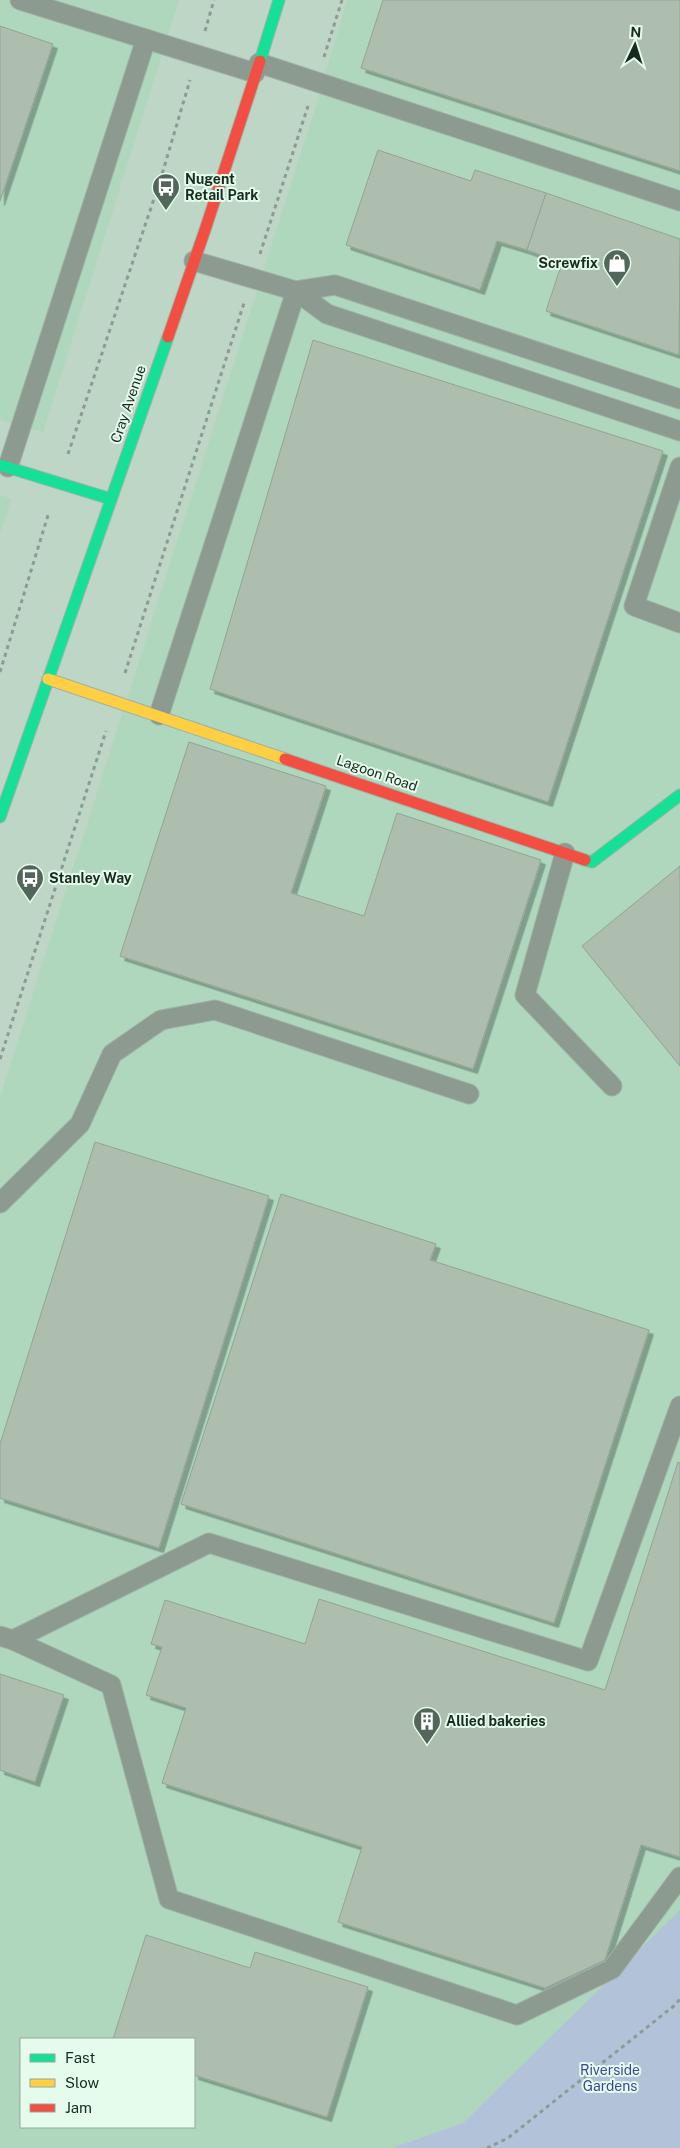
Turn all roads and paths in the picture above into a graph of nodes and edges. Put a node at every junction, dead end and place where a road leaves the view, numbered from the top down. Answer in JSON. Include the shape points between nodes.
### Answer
{"nodes":[{"id":1,"x":20,"y":0,"type":"edge"},
{"id":2,"x":214,"y":0,"type":"edge"},
{"id":3,"x":279,"y":0,"type":"edge"},
{"id":4,"x":342,"y":0,"type":"edge"},
{"id":5,"x":146,"y":39,"type":"junction"},
{"id":6,"x":197,"y":56,"type":"junction"},
{"id":7,"x":257,"y":68,"type":"junction"},
{"id":8,"x":316,"y":81,"type":"junction"},
{"id":9,"x":680,"y":201,"type":"edge"},
{"id":10,"x":194,"y":261,"type":"junction"},
{"id":11,"x":252,"y":278,"type":"junction"},
{"id":12,"x":296,"y":291,"type":"junction"},
{"id":13,"x":680,"y":399,"type":"edge"},
{"id":14,"x":680,"y":431,"type":"edge"},
{"id":15,"x":4,"y":466,"type":"edge"},
{"id":16,"x":680,"y":467,"type":"edge"},
{"id":17,"x":58,"y":483,"type":"junction"},
{"id":18,"x":111,"y":499,"type":"junction"},
{"id":19,"x":680,"y":623,"type":"edge"},
{"id":20,"x":0,"y":672,"type":"edge"},
{"id":21,"x":48,"y":679,"type":"junction"},
{"id":22,"x":115,"y":702,"type":"junction"},
{"id":23,"x":159,"y":715,"type":"junction"},
{"id":24,"x":680,"y":795,"type":"edge"},
{"id":25,"x":0,"y":817,"type":"edge"},
{"id":26,"x":566,"y":853,"type":"junction"},
{"id":27,"x":0,"y":1059,"type":"edge"},
{"id":28,"x":612,"y":1086,"type":"dead end"},
{"id":29,"x":469,"y":1094,"type":"dead end"},
{"id":30,"x":0,"y":1203,"type":"edge"},
{"id":31,"x":680,"y":1406,"type":"edge"},
{"id":32,"x":6,"y":1638,"type":"edge"},
{"id":33,"x":680,"y":1877,"type":"edge"},
{"id":34,"x":680,"y":1999,"type":"edge"},
{"id":35,"x":487,"y":2148,"type":"edge"}],
"edges":[{"from":1,"to":5,"type":"lane"},
{"from":2,"to":6,"type":"path"},
{"from":3,"to":7,"type":"main road","name":"Cray Avenue"},
{"from":4,"to":8,"type":"path"},
{"from":5,"to":6,"type":"lane"},
{"from":5,"to":15,"type":"lane"},
{"from":6,"to":7,"type":"lane"},
{"from":6,"to":17,"type":"path","via":[[160,181]]},
{"from":7,"to":8,"type":"lane"},
{"from":7,"to":10,"type":"main road","name":"Cray Avenue"},
{"from":8,"to":9,"type":"lane"},
{"from":8,"to":11,"type":"path"},
{"from":10,"to":11,"type":"lane"},
{"from":10,"to":18,"type":"main road","name":"Cray Avenue"},
{"from":11,"to":12,"type":"lane"},
{"from":11,"to":22,"type":"path"},
{"from":12,"to":13,"type":"lane","via":[[335,285]]},
{"from":12,"to":14,"type":"lane","via":[[328,314]]},
{"from":12,"to":23,"type":"lane"},
{"from":15,"to":17,"type":"main road"},
{"from":16,"to":19,"type":"lane","via":[[634,606]]},
{"from":17,"to":18,"type":"main road"},
{"from":17,"to":20,"type":"path"},
{"from":18,"to":21,"type":"main road","name":"Cray Avenue"},
{"from":21,"to":22,"type":"main road","name":"Lagoon Road"},
{"from":21,"to":25,"type":"main road","name":"Cray Avenue"},
{"from":22,"to":23,"type":"main road","name":"Lagoon Road"},
{"from":22,"to":27,"type":"path"},
{"from":23,"to":26,"type":"main road","name":"Lagoon Road"},
{"from":24,"to":26,"type":"main road","name":"Lagoon Road","via":[[592,862]]},
{"from":26,"to":28,"type":"lane","via":[[525,995]]},
{"from":29,"to":30,"type":"lane","via":[[215,1010],[161,1020],[112,1054],[80,1124]]},
{"from":31,"to":32,"type":"lane","via":[[588,1661],[209,1543]]},
{"from":32,"to":33,"type":"lane","via":[[111,1685],[169,1899],[517,2015],[612,1969]]},
{"from":34,"to":35,"type":"path","via":[[508,2138]]}]}
